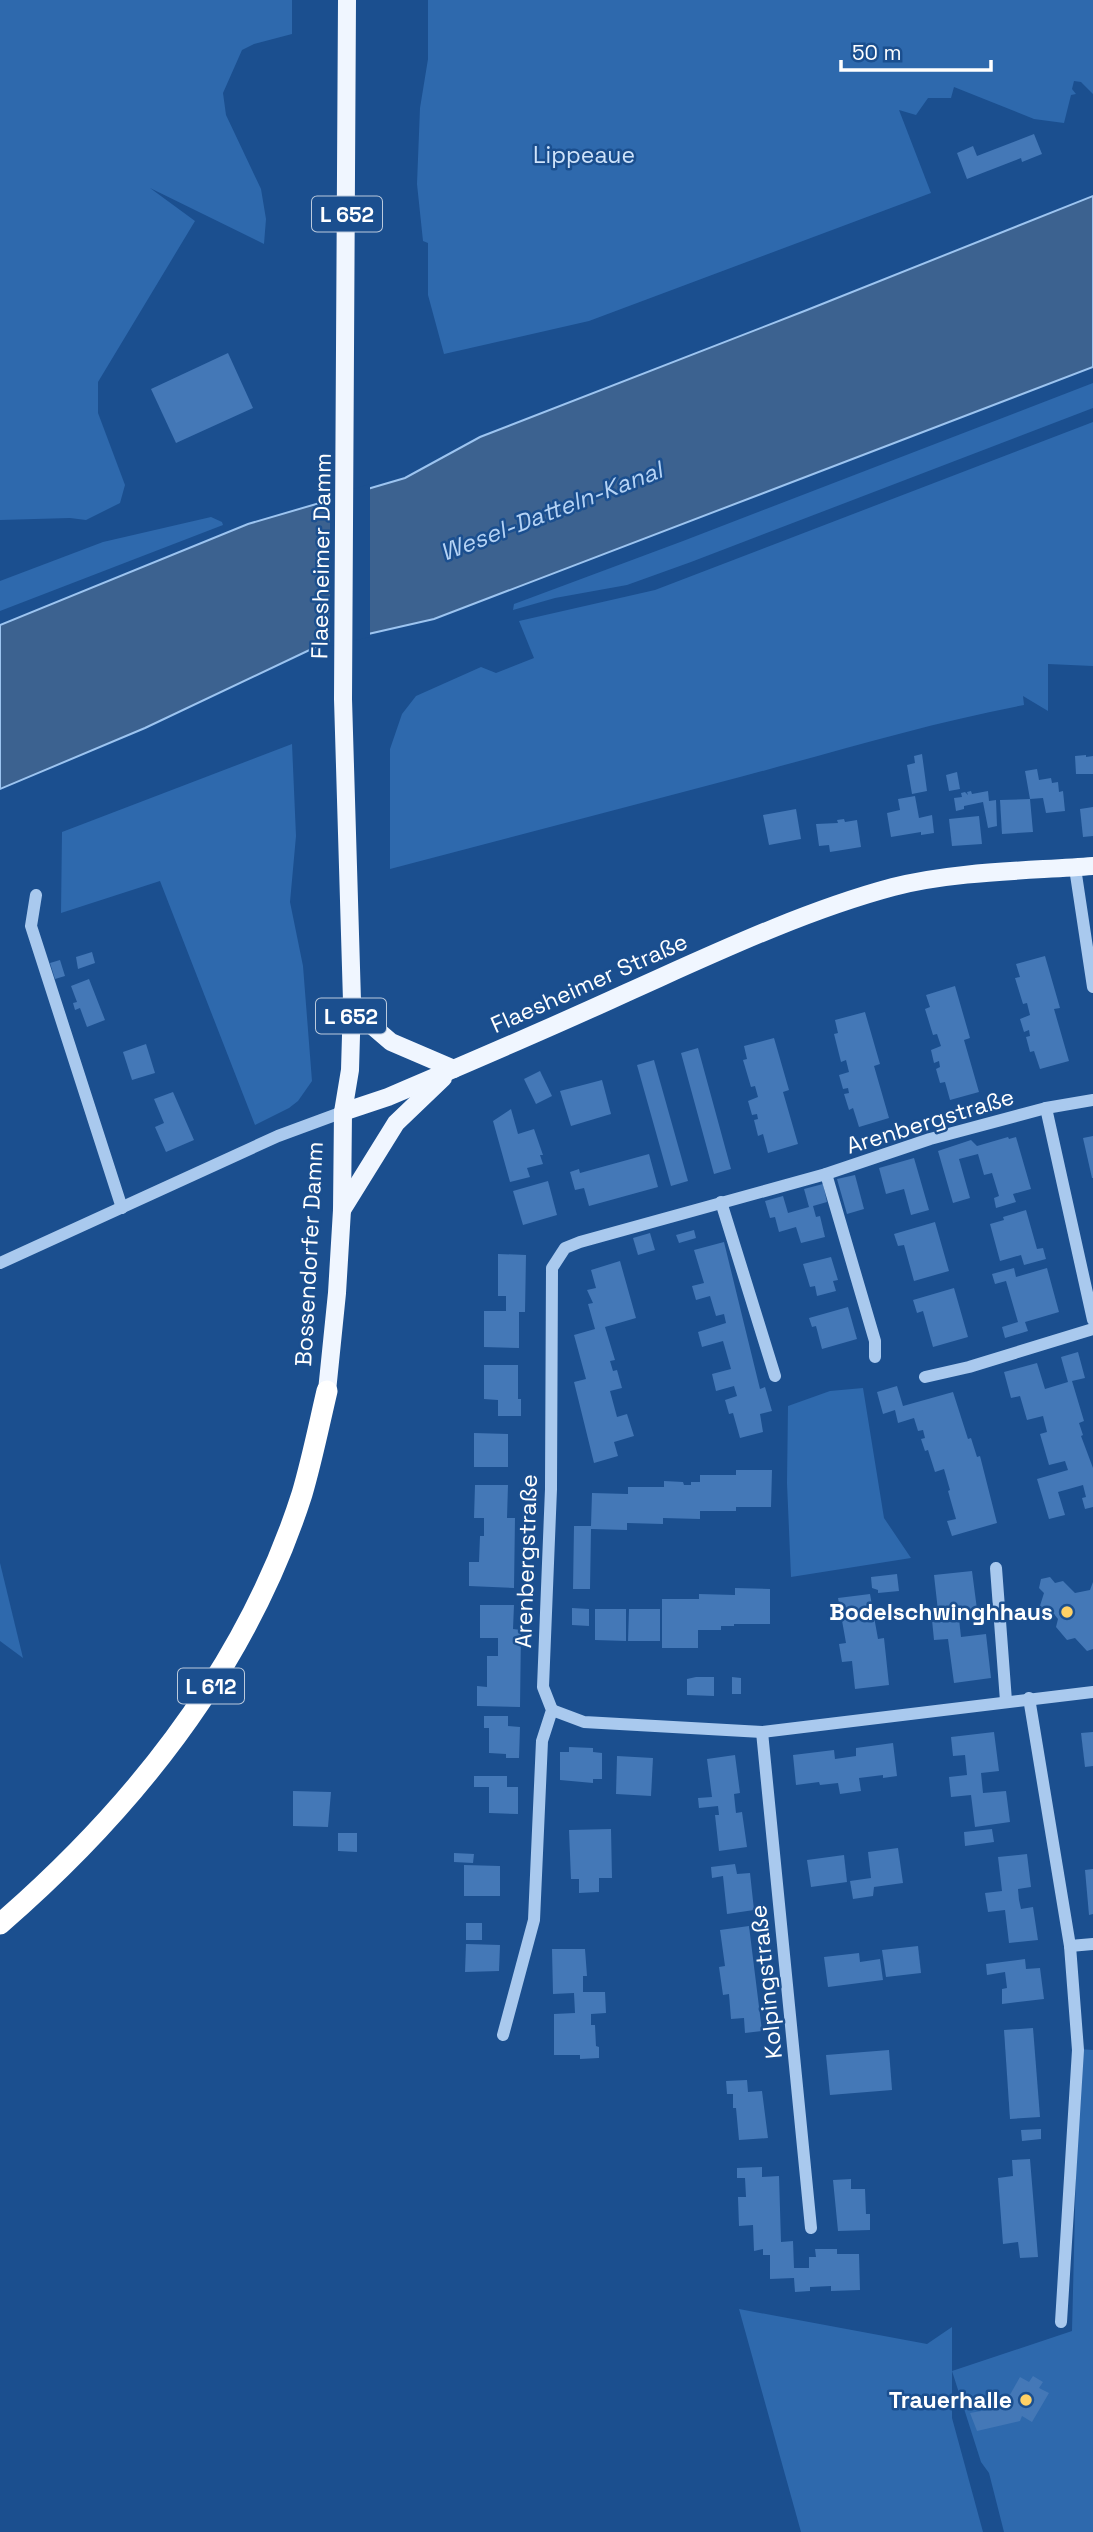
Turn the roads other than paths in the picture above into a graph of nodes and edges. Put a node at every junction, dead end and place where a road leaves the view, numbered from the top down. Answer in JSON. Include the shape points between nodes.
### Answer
{"nodes":[{"id":1,"x":347,"y":0,"type":"edge"},
{"id":2,"x":1093,"y":866,"type":"edge"},
{"id":3,"x":1075,"y":868,"type":"junction"},
{"id":4,"x":36,"y":895,"type":"dead end"},
{"id":5,"x":1093,"y":988,"type":"edge"},
{"id":6,"x":352,"y":1001,"type":"junction"},
{"id":7,"x":454,"y":1069,"type":"junction"},
{"id":8,"x":1093,"y":1100,"type":"edge"},
{"id":9,"x":1046,"y":1108,"type":"junction"},
{"id":10,"x":343,"y":1112,"type":"junction"},
{"id":11,"x":826,"y":1174,"type":"junction"},
{"id":12,"x":721,"y":1202,"type":"junction"},
{"id":13,"x":122,"y":1208,"type":"junction"},
{"id":14,"x":342,"y":1210,"type":"junction"},
{"id":15,"x":0,"y":1263,"type":"edge"},
{"id":16,"x":1093,"y":1320,"type":"edge"},
{"id":17,"x":1093,"y":1329,"type":"edge"},
{"id":18,"x":875,"y":1357,"type":"dead end"},
{"id":19,"x":775,"y":1377,"type":"dead end"},
{"id":20,"x":925,"y":1377,"type":"dead end"},
{"id":21,"x":327,"y":1391,"type":"joint"},
{"id":22,"x":996,"y":1568,"type":"dead end"},
{"id":23,"x":1093,"y":1692,"type":"edge"},
{"id":24,"x":1029,"y":1698,"type":"junction"},
{"id":25,"x":1006,"y":1701,"type":"junction"},
{"id":26,"x":552,"y":1710,"type":"junction"},
{"id":27,"x":762,"y":1732,"type":"junction"},
{"id":28,"x":0,"y":1924,"type":"edge"},
{"id":29,"x":1093,"y":1944,"type":"edge"},
{"id":30,"x":1070,"y":1946,"type":"junction"},
{"id":31,"x":503,"y":2035,"type":"dead end"},
{"id":32,"x":811,"y":2228,"type":"dead end"},
{"id":33,"x":1061,"y":2322,"type":"dead end"}],
"edges":[{"from":1,"to":6,"type":"main road","name":"Flaesheimer Damm","number":"L 652","via":[[343,699]]},
{"from":2,"to":3,"type":"main road","name":"Flaesheimer Straße"},
{"from":3,"to":5,"type":"street"},
{"from":3,"to":7,"type":"main road","name":"Flaesheimer Straße","via":[[943,878],[869,894],[697,961]]},
{"from":4,"to":13,"type":"street","via":[[31,926]]},
{"from":6,"to":7,"type":"main road","via":[[391,1042]]},
{"from":6,"to":10,"type":"main road","name":"Flaesheimer Damm","number":"L 652","via":[[350,1070]]},
{"from":7,"to":10,"type":"main road","name":"Flaesheimer Straße"},
{"from":7,"to":14,"type":"main road","via":[[396,1123]]},
{"from":8,"to":9,"type":"street","name":"Arenbergstraße"},
{"from":9,"to":11,"type":"street","name":"Arenbergstraße","via":[[930,1139]]},
{"from":9,"to":16,"type":"street"},
{"from":10,"to":13,"type":"street","name":"Flaesheimer Straße","via":[[278,1136]]},
{"from":10,"to":14,"type":"main road","name":"Bossendorfer Damm","number":"L 612"},
{"from":11,"to":12,"type":"street","name":"Arenbergstraße"},
{"from":11,"to":18,"type":"street","name":"Arenbergstraße","via":[[875,1341]]},
{"from":12,"to":19,"type":"street"},
{"from":12,"to":26,"type":"street","name":"Arenbergstraße","via":[[580,1242],[565,1248],[552,1268],[551,1489],[543,1687]]},
{"from":13,"to":15,"type":"street","name":"Flaesheimer Straße"},
{"from":14,"to":21,"type":"main road","name":"Bossendorfer Damm","number":"L 612"},
{"from":17,"to":20,"type":"street"},
{"from":21,"to":28,"type":"highway","name":"Bossendorfer Damm","number":"L 612","via":[[312,1460],[289,1530],[229,1659],[189,1721],[129,1797],[69,1861]]},
{"from":22,"to":25,"type":"street"},
{"from":23,"to":24,"type":"street"},
{"from":24,"to":25,"type":"street"},
{"from":24,"to":30,"type":"street"},
{"from":25,"to":27,"type":"street"},
{"from":26,"to":27,"type":"street","via":[[584,1722]]},
{"from":26,"to":31,"type":"street","via":[[542,1741],[534,1920]]},
{"from":27,"to":32,"type":"street","name":"Kolpingstraße"},
{"from":29,"to":30,"type":"street"},
{"from":30,"to":33,"type":"street","via":[[1078,2050]]}]}
